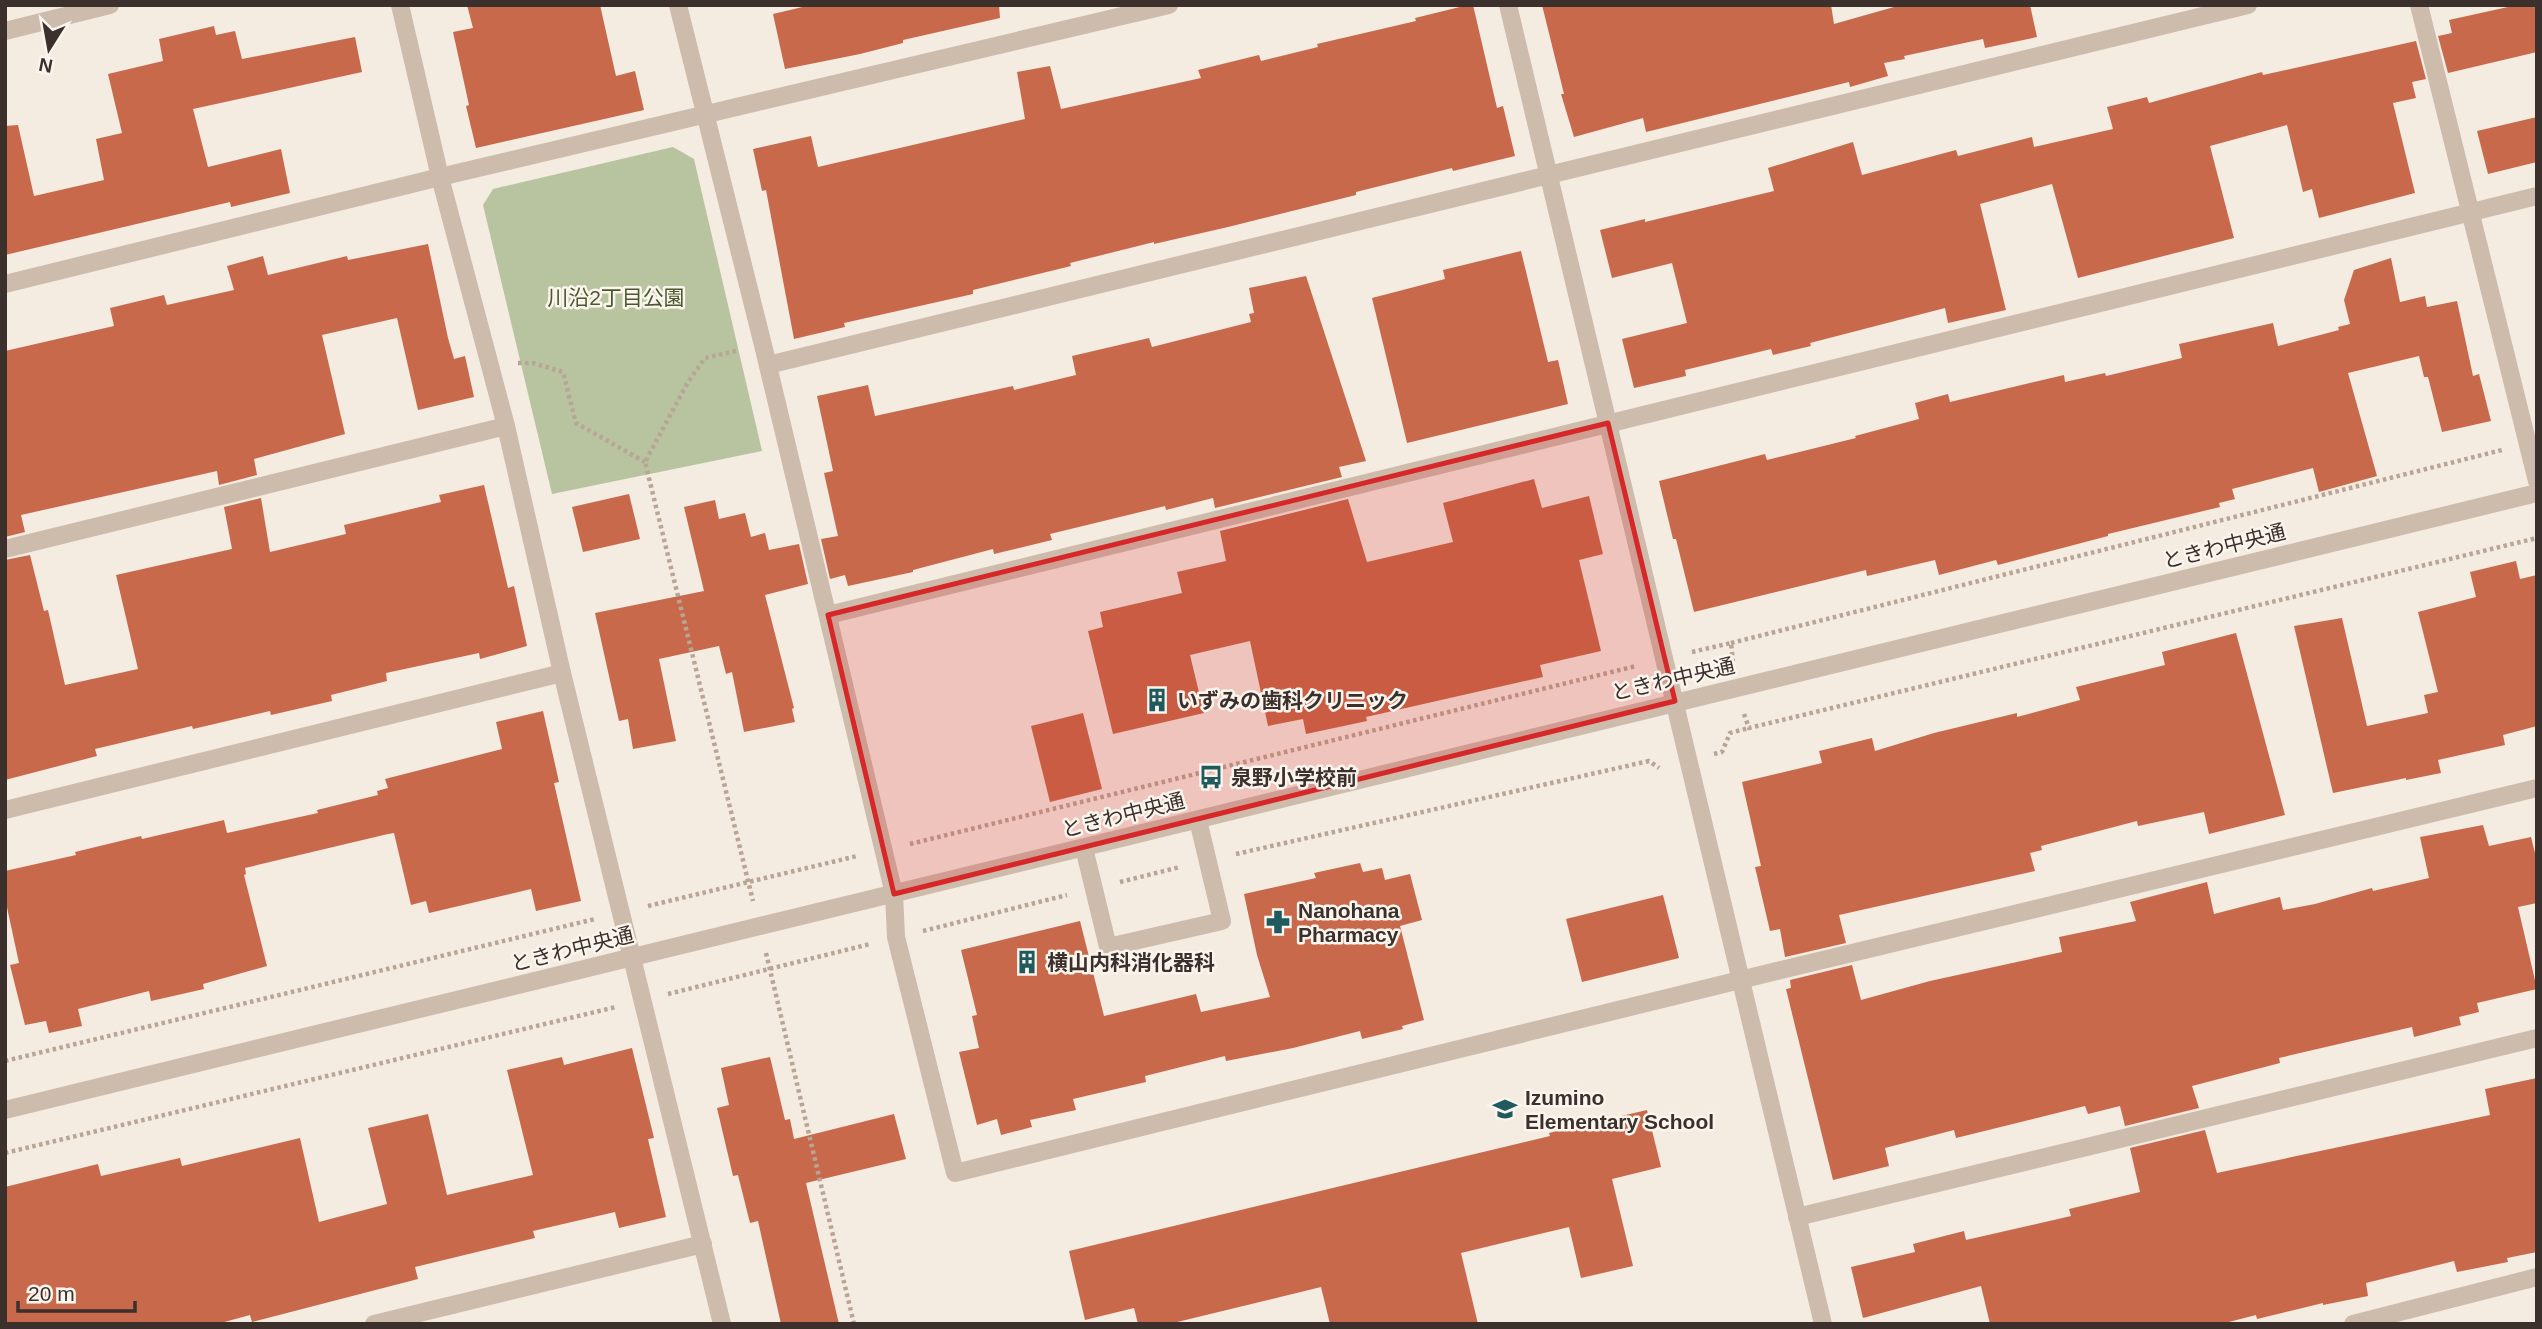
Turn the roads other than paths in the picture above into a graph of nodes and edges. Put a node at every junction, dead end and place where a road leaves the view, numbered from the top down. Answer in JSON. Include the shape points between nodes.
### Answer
{"nodes":[{"id":1,"x":110,"y":5,"type":"edge"},
{"id":2,"x":400,"y":5,"type":"edge"},
{"id":3,"x":678,"y":5,"type":"edge"},
{"id":4,"x":1169,"y":5,"type":"edge"},
{"id":5,"x":1508,"y":5,"type":"edge"},
{"id":6,"x":2248,"y":5,"type":"edge"},
{"id":7,"x":2419,"y":5,"type":"edge"},
{"id":8,"x":5,"y":31,"type":"edge"},
{"id":9,"x":706,"y":116,"type":"junction"},
{"id":10,"x":440,"y":177,"type":"junction"},
{"id":11,"x":1549,"y":177,"type":"junction"},
{"id":12,"x":2537,"y":196,"type":"edge"},
{"id":13,"x":2469,"y":212,"type":"junction"},
{"id":14,"x":5,"y":284,"type":"edge"},
{"id":15,"x":768,"y":365,"type":"junction"},
{"id":16,"x":1608,"y":423,"type":"junction"},
{"id":17,"x":506,"y":426,"type":"junction"},
{"id":18,"x":2537,"y":481,"type":"edge"},
{"id":19,"x":2537,"y":493,"type":"edge"},
{"id":20,"x":5,"y":549,"type":"edge"},
{"id":21,"x":828,"y":615,"type":"junction"},
{"id":22,"x":562,"y":673,"type":"junction"},
{"id":23,"x":1675,"y":701,"type":"junction"},
{"id":24,"x":2537,"y":788,"type":"edge"},
{"id":25,"x":5,"y":810,"type":"edge"},
{"id":26,"x":1198,"y":820,"type":"junction"},
{"id":27,"x":1084,"y":848,"type":"junction"},
{"id":28,"x":894,"y":894,"type":"junction"},
{"id":29,"x":631,"y":959,"type":"junction"},
{"id":30,"x":1740,"y":980,"type":"junction"},
{"id":31,"x":2537,"y":1038,"type":"edge"},
{"id":32,"x":5,"y":1110,"type":"edge"},
{"id":33,"x":1797,"y":1217,"type":"junction"},
{"id":34,"x":703,"y":1244,"type":"junction"},
{"id":35,"x":2537,"y":1277,"type":"edge"},
{"id":36,"x":374,"y":1324,"type":"edge"},
{"id":37,"x":722,"y":1324,"type":"edge"},
{"id":38,"x":1823,"y":1324,"type":"edge"},
{"id":39,"x":2353,"y":1324,"type":"edge"}],
"edges":[{"from":1,"to":8,"type":"street"},
{"from":2,"to":10,"type":"street"},
{"from":3,"to":9,"type":"street"},
{"from":4,"to":9,"type":"street"},
{"from":5,"to":11,"type":"street"},
{"from":6,"to":11,"type":"street"},
{"from":7,"to":13,"type":"street"},
{"from":9,"to":10,"type":"street"},
{"from":9,"to":15,"type":"street"},
{"from":10,"to":14,"type":"street"},
{"from":10,"to":17,"type":"street"},
{"from":11,"to":15,"type":"street"},
{"from":11,"to":16,"type":"street"},
{"from":12,"to":13,"type":"street"},
{"from":13,"to":16,"type":"street"},
{"from":13,"to":18,"type":"street"},
{"from":15,"to":21,"type":"street"},
{"from":16,"to":21,"type":"street"},
{"from":16,"to":23,"type":"street"},
{"from":17,"to":20,"type":"street"},
{"from":17,"to":22,"type":"street"},
{"from":19,"to":23,"type":"street","name":"ときわ中央通"},
{"from":21,"to":28,"type":"street"},
{"from":22,"to":25,"type":"street"},
{"from":22,"to":29,"type":"street"},
{"from":23,"to":26,"type":"street","name":"ときわ中央通"},
{"from":23,"to":30,"type":"street"},
{"from":24,"to":30,"type":"street"},
{"from":26,"to":27,"type":"street","name":"ときわ中央通"},
{"from":26,"to":27,"type":"street","via":[[1222,921],[1108,947]]},
{"from":27,"to":28,"type":"street","name":"ときわ中央通"},
{"from":28,"to":29,"type":"street","name":"ときわ中央通"},
{"from":28,"to":30,"type":"street","via":[[896,937],[955,1173]]},
{"from":29,"to":32,"type":"street","name":"ときわ中央通"},
{"from":29,"to":34,"type":"street"},
{"from":30,"to":33,"type":"street"},
{"from":31,"to":33,"type":"street"},
{"from":33,"to":38,"type":"street"},
{"from":34,"to":36,"type":"street"},
{"from":34,"to":37,"type":"street"},
{"from":35,"to":39,"type":"street"}]}
